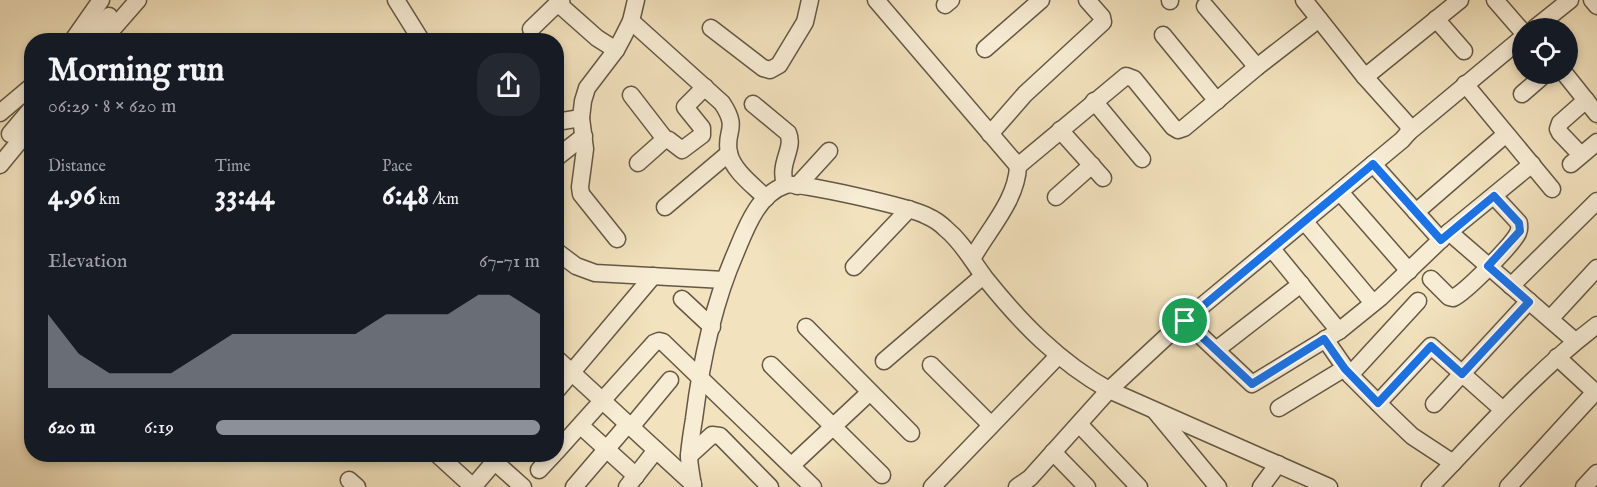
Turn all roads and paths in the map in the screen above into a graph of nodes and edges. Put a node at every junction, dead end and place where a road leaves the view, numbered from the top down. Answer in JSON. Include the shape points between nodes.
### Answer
{"nodes":[{"id":1,"x":101,"y":0,"type":"edge"},
{"id":2,"x":123,"y":0,"type":"edge"},
{"id":3,"x":138,"y":0,"type":"edge"},
{"id":4,"x":396,"y":0,"type":"edge"},
{"id":5,"x":560,"y":0,"type":"edge"},
{"id":6,"x":636,"y":0,"type":"edge"},
{"id":7,"x":810,"y":0,"type":"edge"},
{"id":8,"x":1041,"y":0,"type":"edge"},
{"id":9,"x":1087,"y":0,"type":"edge"},
{"id":10,"x":1304,"y":0,"type":"edge"},
{"id":11,"x":1460,"y":0,"type":"edge"},
{"id":12,"x":1495,"y":0,"type":"edge"},
{"id":13,"x":1592,"y":0,"type":"edge"},
{"id":14,"x":1565,"y":1,"type":"edge"},
{"id":15,"x":881,"y":2,"type":"edge"},
{"id":16,"x":1205,"y":6,"type":"dead end"},
{"id":17,"x":1597,"y":6,"type":"edge"},
{"id":18,"x":1546,"y":18,"type":"edge"},
{"id":19,"x":1319,"y":19,"type":"junction"},
{"id":20,"x":1436,"y":19,"type":"junction"},
{"id":21,"x":1512,"y":20,"type":"edge"},
{"id":22,"x":631,"y":21,"type":"junction"},
{"id":23,"x":711,"y":28,"type":"dead end"},
{"id":24,"x":531,"y":29,"type":"dead end"},
{"id":25,"x":78,"y":33,"type":"edge"},
{"id":26,"x":94,"y":33,"type":"edge"},
{"id":27,"x":109,"y":33,"type":"edge"},
{"id":28,"x":417,"y":33,"type":"edge"},
{"id":29,"x":1163,"y":35,"type":"dead end"},
{"id":30,"x":1512,"y":46,"type":"edge"},
{"id":31,"x":985,"y":49,"type":"dead end"},
{"id":32,"x":616,"y":50,"type":"junction"},
{"id":33,"x":1464,"y":51,"type":"dead end"},
{"id":34,"x":1257,"y":67,"type":"junction"},
{"id":35,"x":1365,"y":77,"type":"junction"},
{"id":36,"x":1465,"y":84,"type":"junction"},
{"id":37,"x":1534,"y":84,"type":"edge"},
{"id":38,"x":1573,"y":84,"type":"edge"},
{"id":39,"x":705,"y":87,"type":"junction"},
{"id":40,"x":24,"y":93,"type":"edge"},
{"id":41,"x":1522,"y":94,"type":"dead end"},
{"id":42,"x":631,"y":95,"type":"dead end"},
{"id":43,"x":1216,"y":100,"type":"junction"},
{"id":44,"x":1586,"y":100,"type":"junction"},
{"id":45,"x":1094,"y":101,"type":"junction"},
{"id":46,"x":753,"y":104,"type":"dead end"},
{"id":47,"x":0,"y":113,"type":"edge"},
{"id":48,"x":1597,"y":114,"type":"edge"},
{"id":49,"x":24,"y":118,"type":"edge"},
{"id":50,"x":581,"y":118,"type":"junction"},
{"id":51,"x":564,"y":121,"type":"edge"},
{"id":52,"x":1060,"y":130,"type":"junction"},
{"id":53,"x":1409,"y":132,"type":"junction"},
{"id":54,"x":990,"y":134,"type":"junction"},
{"id":55,"x":1506,"y":134,"type":"junction"},
{"id":56,"x":24,"y":136,"type":"edge"},
{"id":57,"x":584,"y":136,"type":"junction"},
{"id":58,"x":665,"y":139,"type":"junction"},
{"id":59,"x":1597,"y":142,"type":"edge"},
{"id":60,"x":0,"y":147,"type":"edge"},
{"id":61,"x":829,"y":150,"type":"dead end"},
{"id":62,"x":564,"y":152,"type":"edge"},
{"id":63,"x":729,"y":153,"type":"junction"},
{"id":64,"x":1142,"y":159,"type":"dead end"},
{"id":65,"x":638,"y":162,"type":"dead end"},
{"id":66,"x":1373,"y":164,"type":"junction"},
{"id":67,"x":1532,"y":164,"type":"junction"},
{"id":68,"x":0,"y":165,"type":"edge"},
{"id":69,"x":1092,"y":165,"type":"junction"},
{"id":70,"x":1018,"y":166,"type":"junction"},
{"id":71,"x":1103,"y":178,"type":"dead end"},
{"id":72,"x":791,"y":186,"type":"junction"},
{"id":73,"x":1552,"y":189,"type":"dead end"},
{"id":74,"x":1340,"y":192,"type":"junction"},
{"id":75,"x":1494,"y":196,"type":"junction"},
{"id":76,"x":1056,"y":197,"type":"dead end"},
{"id":77,"x":766,"y":198,"type":"junction"},
{"id":78,"x":1597,"y":202,"type":"edge"},
{"id":79,"x":665,"y":207,"type":"dead end"},
{"id":80,"x":909,"y":209,"type":"junction"},
{"id":81,"x":1416,"y":212,"type":"junction"},
{"id":82,"x":1305,"y":222,"type":"junction"},
{"id":83,"x":1445,"y":236,"type":"junction"},
{"id":84,"x":616,"y":239,"type":"dead end"},
{"id":85,"x":1272,"y":249,"type":"junction"},
{"id":86,"x":564,"y":257,"type":"edge"},
{"id":87,"x":972,"y":259,"type":"junction"},
{"id":88,"x":1488,"y":266,"type":"junction"},
{"id":89,"x":854,"y":267,"type":"dead end"},
{"id":90,"x":1597,"y":268,"type":"edge"},
{"id":91,"x":1409,"y":271,"type":"junction"},
{"id":92,"x":653,"y":276,"type":"junction"},
{"id":93,"x":983,"y":276,"type":"junction"},
{"id":94,"x":1431,"y":279,"type":"dead end"},
{"id":95,"x":724,"y":280,"type":"junction"},
{"id":96,"x":1300,"y":284,"type":"junction"},
{"id":97,"x":1511,"y":286,"type":"junction"},
{"id":98,"x":682,"y":299,"type":"dead end"},
{"id":99,"x":1418,"y":301,"type":"dead end"},
{"id":100,"x":1529,"y":302,"type":"junction"},
{"id":101,"x":1373,"y":303,"type":"junction"},
{"id":102,"x":1550,"y":319,"type":"junction"},
{"id":103,"x":1185,"y":321,"type":"junction"},
{"id":104,"x":1597,"y":325,"type":"edge"},
{"id":105,"x":712,"y":327,"type":"junction"},
{"id":106,"x":806,"y":327,"type":"dead end"},
{"id":107,"x":1339,"y":331,"type":"junction"},
{"id":108,"x":1324,"y":339,"type":"junction"},
{"id":109,"x":1575,"y":341,"type":"junction"},
{"id":110,"x":1216,"y":350,"type":"junction"},
{"id":111,"x":1058,"y":356,"type":"junction"},
{"id":112,"x":1557,"y":357,"type":"junction"},
{"id":113,"x":884,"y":361,"type":"dead end"},
{"id":114,"x":564,"y":365,"type":"edge"},
{"id":115,"x":771,"y":365,"type":"dead end"},
{"id":116,"x":931,"y":365,"type":"dead end"},
{"id":117,"x":572,"y":372,"type":"junction"},
{"id":118,"x":1347,"y":372,"type":"junction"},
{"id":119,"x":1462,"y":374,"type":"junction"},
{"id":120,"x":700,"y":377,"type":"junction"},
{"id":121,"x":670,"y":380,"type":"dead end"},
{"id":122,"x":564,"y":382,"type":"edge"},
{"id":123,"x":1109,"y":390,"type":"junction"},
{"id":124,"x":870,"y":392,"type":"junction"},
{"id":125,"x":1596,"y":393,"type":"edge"},
{"id":126,"x":603,"y":401,"type":"junction"},
{"id":127,"x":1378,"y":403,"type":"junction"},
{"id":128,"x":1434,"y":404,"type":"dead end"},
{"id":129,"x":1152,"y":408,"type":"junction"},
{"id":130,"x":1279,"y":408,"type":"dead end"},
{"id":131,"x":1503,"y":410,"type":"junction"},
{"id":132,"x":1078,"y":424,"type":"junction"},
{"id":133,"x":991,"y":425,"type":"junction"},
{"id":134,"x":581,"y":426,"type":"junction"},
{"id":135,"x":630,"y":426,"type":"junction"},
{"id":136,"x":833,"y":426,"type":"junction"},
{"id":137,"x":911,"y":433,"type":"dead end"},
{"id":138,"x":564,"y":444,"type":"edge"},
{"id":139,"x":607,"y":450,"type":"junction"},
{"id":140,"x":656,"y":450,"type":"junction"},
{"id":141,"x":1053,"y":452,"type":"junction"},
{"id":142,"x":689,"y":456,"type":"junction"},
{"id":143,"x":445,"y":462,"type":"edge"},
{"id":144,"x":494,"y":462,"type":"edge"},
{"id":145,"x":501,"y":462,"type":"edge"},
{"id":146,"x":547,"y":462,"type":"edge"},
{"id":147,"x":1453,"y":463,"type":"junction"},
{"id":148,"x":1278,"y":464,"type":"junction"},
{"id":149,"x":792,"y":465,"type":"junction"},
{"id":150,"x":539,"y":470,"type":"dead end"},
{"id":151,"x":1597,"y":473,"type":"edge"},
{"id":152,"x":882,"y":475,"type":"dead end"},
{"id":153,"x":631,"y":481,"type":"edge"},
{"id":154,"x":693,"y":485,"type":"edge"},
{"id":155,"x":470,"y":486,"type":"edge"},
{"id":156,"x":523,"y":487,"type":"edge"},
{"id":157,"x":574,"y":487,"type":"edge"},
{"id":158,"x":770,"y":487,"type":"edge"},
{"id":159,"x":813,"y":487,"type":"edge"},
{"id":160,"x":932,"y":487,"type":"edge"},
{"id":161,"x":1017,"y":487,"type":"edge"},
{"id":162,"x":1086,"y":487,"type":"edge"},
{"id":163,"x":1139,"y":487,"type":"edge"},
{"id":164,"x":1218,"y":487,"type":"edge"},
{"id":165,"x":1261,"y":487,"type":"edge"},
{"id":166,"x":1329,"y":487,"type":"edge"},
{"id":167,"x":1430,"y":487,"type":"edge"},
{"id":168,"x":1508,"y":487,"type":"edge"},
{"id":169,"x":1584,"y":487,"type":"edge"}],
"edges":[{"from":1,"to":25,"type":"street"},
{"from":2,"to":26,"type":"street"},
{"from":3,"to":27,"type":"street"},
{"from":4,"to":28,"type":"street"},
{"from":5,"to":24,"type":"street"},
{"from":5,"to":32,"type":"street","via":[[562,7]]},
{"from":6,"to":22,"type":"street"},
{"from":7,"to":23,"type":"street","via":[[805,22],[778,65],[770,70]]},
{"from":8,"to":31,"type":"street"},
{"from":9,"to":54,"type":"street","via":[[1103,22],[1025,94]]},
{"from":10,"to":19,"type":"street"},
{"from":11,"to":20,"type":"street"},
{"from":12,"to":21,"type":"street"},
{"from":13,"to":17,"type":"street"},
{"from":14,"to":18,"type":"street"},
{"from":15,"to":54,"type":"street"},
{"from":16,"to":34,"type":"street"},
{"from":19,"to":34,"type":"street"},
{"from":19,"to":35,"type":"street"},
{"from":20,"to":33,"type":"street"},
{"from":20,"to":35,"type":"street"},
{"from":22,"to":32,"type":"street"},
{"from":22,"to":39,"type":"street"},
{"from":29,"to":43,"type":"street"},
{"from":30,"to":36,"type":"street"},
{"from":32,"to":50,"type":"street","via":[[587,88]]},
{"from":34,"to":43,"type":"street"},
{"from":35,"to":53,"type":"street","via":[[1408,125]]},
{"from":36,"to":53,"type":"street"},
{"from":36,"to":55,"type":"street"},
{"from":37,"to":41,"type":"street"},
{"from":38,"to":44,"type":"street"},
{"from":39,"to":58,"type":"street","via":[[685,106],[702,128],[702,135],[682,150]]},
{"from":39,"to":63,"type":"street","via":[[731,116]]},
{"from":40,"to":47,"type":"street"},
{"from":42,"to":58,"type":"street"},
{"from":43,"to":45,"type":"street","via":[[1178,130],[1131,77],[1122,78]]},
{"from":44,"to":48,"type":"street"},
{"from":44,"to":59,"type":"street","via":[[1558,129],[1576,160]]},
{"from":45,"to":52,"type":"street"},
{"from":45,"to":64,"type":"street"},
{"from":46,"to":72,"type":"street","via":[[788,133],[791,140],[782,175]]},
{"from":49,"to":60,"type":"street"},
{"from":50,"to":51,"type":"street"},
{"from":50,"to":57,"type":"street"},
{"from":52,"to":69,"type":"street"},
{"from":52,"to":70,"type":"street"},
{"from":53,"to":66,"type":"street"},
{"from":54,"to":70,"type":"street"},
{"from":55,"to":67,"type":"street"},
{"from":55,"to":81,"type":"street"},
{"from":56,"to":68,"type":"street"},
{"from":57,"to":62,"type":"street"},
{"from":57,"to":84,"type":"street","via":[[582,194]]},
{"from":58,"to":65,"type":"street"},
{"from":61,"to":72,"type":"street"},
{"from":63,"to":77,"type":"street","via":[[744,176]]},
{"from":63,"to":79,"type":"street"},
{"from":66,"to":74,"type":"street"},
{"from":66,"to":81,"type":"street"},
{"from":67,"to":73,"type":"street"},
{"from":67,"to":75,"type":"street"},
{"from":69,"to":71,"type":"street"},
{"from":69,"to":76,"type":"street"},
{"from":70,"to":87,"type":"street","via":[[1012,193]]},
{"from":72,"to":77,"type":"street"},
{"from":72,"to":80,"type":"street"},
{"from":74,"to":82,"type":"street"},
{"from":74,"to":91,"type":"street"},
{"from":75,"to":83,"type":"street"},
{"from":75,"to":88,"type":"street","via":[[1519,223],[1520,231]]},
{"from":77,"to":95,"type":"street","via":[[742,237]]},
{"from":78,"to":97,"type":"street"},
{"from":80,"to":87,"type":"street","via":[[927,215],[945,228]]},
{"from":80,"to":89,"type":"street"},
{"from":81,"to":83,"type":"street"},
{"from":82,"to":85,"type":"street"},
{"from":82,"to":101,"type":"street"},
{"from":83,"to":88,"type":"street"},
{"from":83,"to":91,"type":"street"},
{"from":85,"to":96,"type":"street"},
{"from":85,"to":103,"type":"street"},
{"from":86,"to":92,"type":"street","via":[[595,273]]},
{"from":87,"to":93,"type":"street"},
{"from":88,"to":94,"type":"street","via":[[1454,298]]},
{"from":88,"to":97,"type":"street"},
{"from":90,"to":102,"type":"street"},
{"from":91,"to":101,"type":"street"},
{"from":92,"to":95,"type":"street"},
{"from":92,"to":117,"type":"street"},
{"from":93,"to":111,"type":"street"},
{"from":93,"to":113,"type":"street"},
{"from":95,"to":105,"type":"street"},
{"from":96,"to":107,"type":"street"},
{"from":96,"to":110,"type":"street"},
{"from":97,"to":100,"type":"street"},
{"from":98,"to":105,"type":"street"},
{"from":99,"to":118,"type":"street"},
{"from":100,"to":102,"type":"street"},
{"from":100,"to":119,"type":"street"},
{"from":101,"to":107,"type":"street"},
{"from":102,"to":109,"type":"street"},
{"from":103,"to":110,"type":"street"},
{"from":103,"to":123,"type":"street"},
{"from":104,"to":109,"type":"street"},
{"from":105,"to":120,"type":"street"},
{"from":106,"to":124,"type":"street"},
{"from":107,"to":108,"type":"street"},
{"from":108,"to":110,"type":"street","via":[[1252,384]]},
{"from":108,"to":118,"type":"street"},
{"from":109,"to":112,"type":"street"},
{"from":111,"to":123,"type":"street"},
{"from":111,"to":133,"type":"street"},
{"from":112,"to":125,"type":"street"},
{"from":112,"to":131,"type":"street"},
{"from":114,"to":117,"type":"street"},
{"from":115,"to":136,"type":"street"},
{"from":116,"to":133,"type":"street"},
{"from":117,"to":122,"type":"street"},
{"from":117,"to":126,"type":"street"},
{"from":118,"to":127,"type":"street"},
{"from":118,"to":130,"type":"street"},
{"from":119,"to":127,"type":"street","via":[[1431,346]]},
{"from":119,"to":128,"type":"street"},
{"from":119,"to":131,"type":"street"},
{"from":120,"to":126,"type":"street","via":[[658,341]]},
{"from":120,"to":142,"type":"street"},
{"from":120,"to":149,"type":"street"},
{"from":121,"to":135,"type":"street"},
{"from":123,"to":129,"type":"street"},
{"from":123,"to":132,"type":"street"},
{"from":124,"to":136,"type":"street"},
{"from":124,"to":137,"type":"street"},
{"from":125,"to":168,"type":"street"},
{"from":126,"to":134,"type":"street"},
{"from":126,"to":135,"type":"street"},
{"from":127,"to":147,"type":"street","via":[[1412,436]]},
{"from":129,"to":148,"type":"street"},
{"from":129,"to":164,"type":"street"},
{"from":131,"to":147,"type":"street"},
{"from":132,"to":141,"type":"street"},
{"from":132,"to":163,"type":"street"},
{"from":133,"to":160,"type":"street"},
{"from":134,"to":138,"type":"street"},
{"from":134,"to":139,"type":"street"},
{"from":135,"to":139,"type":"street"},
{"from":135,"to":140,"type":"street"},
{"from":136,"to":149,"type":"street"},
{"from":136,"to":152,"type":"street"},
{"from":139,"to":153,"type":"street"},
{"from":139,"to":157,"type":"street"},
{"from":140,"to":153,"type":"street"},
{"from":140,"to":154,"type":"street"},
{"from":141,"to":161,"type":"street"},
{"from":141,"to":162,"type":"street"},
{"from":142,"to":154,"type":"street"},
{"from":142,"to":158,"type":"street","via":[[716,434]]},
{"from":143,"to":155,"type":"street"},
{"from":144,"to":155,"type":"street"},
{"from":145,"to":156,"type":"street"},
{"from":146,"to":150,"type":"street"},
{"from":147,"to":167,"type":"street"},
{"from":148,"to":165,"type":"street"},
{"from":148,"to":166,"type":"street"},
{"from":149,"to":159,"type":"street"},
{"from":151,"to":169,"type":"street"}]}
